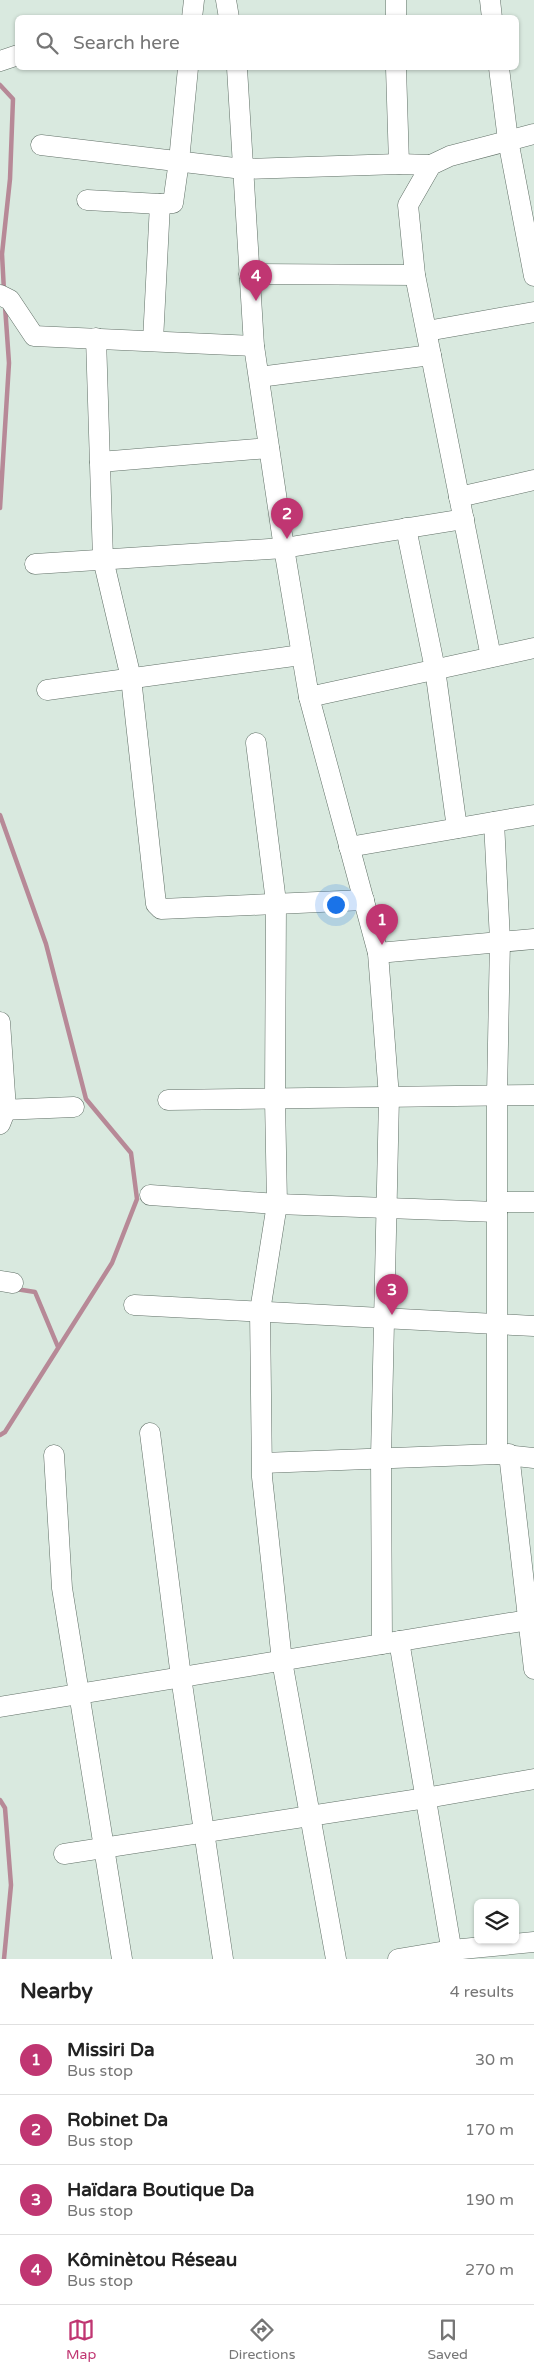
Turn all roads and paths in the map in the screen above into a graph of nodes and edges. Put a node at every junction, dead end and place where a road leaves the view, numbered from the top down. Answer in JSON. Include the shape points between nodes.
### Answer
{"nodes":[{"id":1,"x":194,"y":0,"type":"edge"},
{"id":2,"x":226,"y":0,"type":"edge"},
{"id":3,"x":396,"y":0,"type":"edge"},
{"id":4,"x":490,"y":0,"type":"edge"},
{"id":5,"x":192,"y":15,"type":"edge"},
{"id":6,"x":228,"y":15,"type":"edge"},
{"id":7,"x":396,"y":15,"type":"edge"},
{"id":8,"x":492,"y":15,"type":"edge"},
{"id":9,"x":15,"y":56,"type":"edge"},
{"id":10,"x":0,"y":61,"type":"edge"},
{"id":11,"x":188,"y":70,"type":"edge"},
{"id":12,"x":237,"y":70,"type":"edge"},
{"id":13,"x":396,"y":70,"type":"edge"},
{"id":14,"x":499,"y":70,"type":"edge"},
{"id":15,"x":534,"y":134,"type":"edge"},
{"id":16,"x":508,"y":140,"type":"junction"},
{"id":17,"x":41,"y":145,"type":"dead end"},
{"id":18,"x":179,"y":161,"type":"junction"},
{"id":19,"x":399,"y":164,"type":"junction"},
{"id":20,"x":431,"y":165,"type":"junction"},
{"id":21,"x":243,"y":169,"type":"junction"},
{"id":22,"x":87,"y":200,"type":"dead end"},
{"id":23,"x":160,"y":204,"type":"junction"},
{"id":24,"x":249,"y":274,"type":"junction"},
{"id":25,"x":416,"y":275,"type":"junction"},
{"id":26,"x":534,"y":276,"type":"edge"},
{"id":27,"x":5,"y":298,"type":"edge"},
{"id":28,"x":534,"y":312,"type":"edge"},
{"id":29,"x":426,"y":331,"type":"junction"},
{"id":30,"x":96,"y":338,"type":"junction"},
{"id":31,"x":153,"y":341,"type":"junction"},
{"id":32,"x":254,"y":346,"type":"junction"},
{"id":33,"x":431,"y":355,"type":"junction"},
{"id":34,"x":258,"y":377,"type":"junction"},
{"id":35,"x":269,"y":448,"type":"junction"},
{"id":36,"x":100,"y":462,"type":"junction"},
{"id":37,"x":534,"y":480,"type":"edge"},
{"id":38,"x":459,"y":497,"type":"junction"},
{"id":39,"x":464,"y":519,"type":"junction"},
{"id":40,"x":406,"y":528,"type":"junction"},
{"id":41,"x":284,"y":548,"type":"junction"},
{"id":42,"x":103,"y":560,"type":"junction"},
{"id":43,"x":35,"y":564,"type":"dead end"},
{"id":44,"x":534,"y":648,"type":"edge"},
{"id":45,"x":301,"y":655,"type":"junction"},
{"id":46,"x":491,"y":657,"type":"junction"},
{"id":47,"x":435,"y":669,"type":"junction"},
{"id":48,"x":131,"y":678,"type":"junction"},
{"id":49,"x":47,"y":690,"type":"dead end"},
{"id":50,"x":309,"y":697,"type":"junction"},
{"id":51,"x":256,"y":743,"type":"dead end"},
{"id":52,"x":534,"y":815,"type":"edge"},
{"id":53,"x":494,"y":822,"type":"junction"},
{"id":54,"x":457,"y":828,"type":"junction"},
{"id":55,"x":350,"y":847,"type":"junction"},
{"id":56,"x":364,"y":900,"type":"junction"},
{"id":57,"x":276,"y":902,"type":"junction"},
{"id":58,"x":534,"y":939,"type":"edge"},
{"id":59,"x":500,"y":940,"type":"junction"},
{"id":60,"x":378,"y":953,"type":"junction"},
{"id":61,"x":0,"y":1022,"type":"edge"},
{"id":62,"x":497,"y":1095,"type":"junction"},
{"id":63,"x":534,"y":1095,"type":"edge"},
{"id":64,"x":389,"y":1097,"type":"junction"},
{"id":65,"x":275,"y":1098,"type":"junction"},
{"id":66,"x":168,"y":1100,"type":"dead end"},
{"id":67,"x":74,"y":1107,"type":"dead end"},
{"id":68,"x":2,"y":1114,"type":"edge"},
{"id":69,"x":150,"y":1195,"type":"dead end"},
{"id":70,"x":534,"y":1202,"type":"edge"},
{"id":71,"x":277,"y":1204,"type":"junction"},
{"id":72,"x":497,"y":1207,"type":"junction"},
{"id":73,"x":387,"y":1208,"type":"junction"},
{"id":74,"x":134,"y":1305,"type":"dead end"},
{"id":75,"x":260,"y":1311,"type":"junction"},
{"id":76,"x":384,"y":1318,"type":"junction"},
{"id":77,"x":497,"y":1324,"type":"junction"},
{"id":78,"x":534,"y":1326,"type":"edge"},
{"id":79,"x":150,"y":1434,"type":"dead end"},
{"id":80,"x":503,"y":1454,"type":"junction"},
{"id":81,"x":54,"y":1455,"type":"dead end"},
{"id":82,"x":382,"y":1457,"type":"junction"},
{"id":83,"x":534,"y":1458,"type":"edge"},
{"id":84,"x":263,"y":1463,"type":"junction"},
{"id":85,"x":531,"y":1620,"type":"edge"},
{"id":86,"x":390,"y":1643,"type":"junction"},
{"id":87,"x":282,"y":1661,"type":"junction"},
{"id":88,"x":534,"y":1669,"type":"edge"},
{"id":89,"x":181,"y":1677,"type":"junction"},
{"id":90,"x":79,"y":1694,"type":"junction"},
{"id":91,"x":0,"y":1707,"type":"edge"},
{"id":92,"x":534,"y":1779,"type":"edge"},
{"id":93,"x":426,"y":1798,"type":"junction"},
{"id":94,"x":309,"y":1816,"type":"junction"},
{"id":95,"x":204,"y":1832,"type":"junction"},
{"id":96,"x":104,"y":1847,"type":"junction"},
{"id":97,"x":64,"y":1854,"type":"dead end"},
{"id":98,"x":534,"y":1942,"type":"edge"},
{"id":99,"x":453,"y":1955,"type":"edge"},
{"id":100,"x":122,"y":1959,"type":"edge"},
{"id":101,"x":223,"y":1959,"type":"edge"},
{"id":102,"x":336,"y":1959,"type":"edge"},
{"id":103,"x":398,"y":1959,"type":"edge"}],
"edges":[{"from":1,"to":5,"type":"street"},
{"from":2,"to":6,"type":"street"},
{"from":3,"to":7,"type":"street"},
{"from":4,"to":8,"type":"street"},
{"from":9,"to":10,"type":"street"},
{"from":11,"to":18,"type":"street"},
{"from":12,"to":21,"type":"street"},
{"from":13,"to":19,"type":"street"},
{"from":14,"to":16,"type":"street"},
{"from":15,"to":16,"type":"street"},
{"from":16,"to":20,"type":"street","via":[[450,156]]},
{"from":16,"to":26,"type":"street"},
{"from":17,"to":18,"type":"street"},
{"from":18,"to":21,"type":"street"},
{"from":18,"to":23,"type":"street","via":[[173,203]]},
{"from":19,"to":20,"type":"street"},
{"from":19,"to":21,"type":"street"},
{"from":20,"to":25,"type":"street","via":[[408,205]]},
{"from":21,"to":24,"type":"street"},
{"from":22,"to":23,"type":"street"},
{"from":23,"to":31,"type":"street"},
{"from":24,"to":25,"type":"street"},
{"from":24,"to":32,"type":"street"},
{"from":25,"to":29,"type":"street"},
{"from":27,"to":30,"type":"street","via":[[34,336]]},
{"from":28,"to":29,"type":"street"},
{"from":29,"to":33,"type":"street"},
{"from":30,"to":31,"type":"street"},
{"from":30,"to":36,"type":"street"},
{"from":31,"to":32,"type":"street"},
{"from":32,"to":34,"type":"street"},
{"from":33,"to":34,"type":"street"},
{"from":33,"to":38,"type":"street"},
{"from":34,"to":35,"type":"street"},
{"from":35,"to":36,"type":"street"},
{"from":35,"to":41,"type":"street"},
{"from":36,"to":42,"type":"street"},
{"from":37,"to":38,"type":"street"},
{"from":38,"to":39,"type":"street"},
{"from":39,"to":40,"type":"street"},
{"from":39,"to":46,"type":"street"},
{"from":40,"to":41,"type":"street"},
{"from":40,"to":47,"type":"street"},
{"from":41,"to":42,"type":"street"},
{"from":41,"to":45,"type":"street"},
{"from":42,"to":43,"type":"street"},
{"from":42,"to":48,"type":"street"},
{"from":44,"to":46,"type":"street"},
{"from":45,"to":48,"type":"street"},
{"from":45,"to":50,"type":"street"},
{"from":46,"to":47,"type":"street"},
{"from":47,"to":50,"type":"street"},
{"from":47,"to":54,"type":"street"},
{"from":48,"to":49,"type":"street"},
{"from":48,"to":57,"type":"street","via":[[158,907]]},
{"from":50,"to":55,"type":"street"},
{"from":51,"to":57,"type":"street"},
{"from":52,"to":53,"type":"street"},
{"from":53,"to":54,"type":"street"},
{"from":53,"to":59,"type":"street"},
{"from":54,"to":55,"type":"street"},
{"from":55,"to":56,"type":"street"},
{"from":56,"to":57,"type":"street"},
{"from":56,"to":60,"type":"street"},
{"from":57,"to":65,"type":"street"},
{"from":58,"to":59,"type":"street"},
{"from":59,"to":60,"type":"street"},
{"from":59,"to":62,"type":"street"},
{"from":60,"to":64,"type":"street"},
{"from":61,"to":68,"type":"street"},
{"from":62,"to":63,"type":"street"},
{"from":62,"to":64,"type":"street"},
{"from":62,"to":72,"type":"street"},
{"from":64,"to":65,"type":"street"},
{"from":64,"to":73,"type":"street"},
{"from":65,"to":66,"type":"street"},
{"from":65,"to":71,"type":"street"},
{"from":67,"to":68,"type":"street"},
{"from":69,"to":71,"type":"street"},
{"from":70,"to":72,"type":"street"},
{"from":71,"to":73,"type":"street"},
{"from":71,"to":75,"type":"street"},
{"from":72,"to":73,"type":"street"},
{"from":72,"to":77,"type":"street"},
{"from":73,"to":76,"type":"street"},
{"from":74,"to":75,"type":"street"},
{"from":75,"to":76,"type":"street"},
{"from":75,"to":84,"type":"street"},
{"from":76,"to":77,"type":"street"},
{"from":76,"to":82,"type":"street"},
{"from":77,"to":78,"type":"street"},
{"from":77,"to":80,"type":"street"},
{"from":79,"to":89,"type":"street"},
{"from":80,"to":82,"type":"street"},
{"from":80,"to":83,"type":"street"},
{"from":80,"to":85,"type":"street"},
{"from":81,"to":90,"type":"street","via":[[62,1588]]},
{"from":82,"to":84,"type":"street"},
{"from":82,"to":86,"type":"street"},
{"from":84,"to":87,"type":"street"},
{"from":85,"to":86,"type":"street"},
{"from":85,"to":88,"type":"street"},
{"from":86,"to":87,"type":"street"},
{"from":86,"to":93,"type":"street"},
{"from":87,"to":89,"type":"street"},
{"from":87,"to":94,"type":"street"},
{"from":89,"to":90,"type":"street"},
{"from":89,"to":95,"type":"street"},
{"from":90,"to":91,"type":"street"},
{"from":90,"to":96,"type":"street"},
{"from":92,"to":93,"type":"street"},
{"from":93,"to":94,"type":"street"},
{"from":93,"to":99,"type":"street"},
{"from":94,"to":95,"type":"street"},
{"from":94,"to":102,"type":"street"},
{"from":95,"to":96,"type":"street"},
{"from":95,"to":101,"type":"street"},
{"from":96,"to":97,"type":"street"},
{"from":96,"to":100,"type":"street"},
{"from":98,"to":99,"type":"street"},
{"from":99,"to":103,"type":"street"}]}
